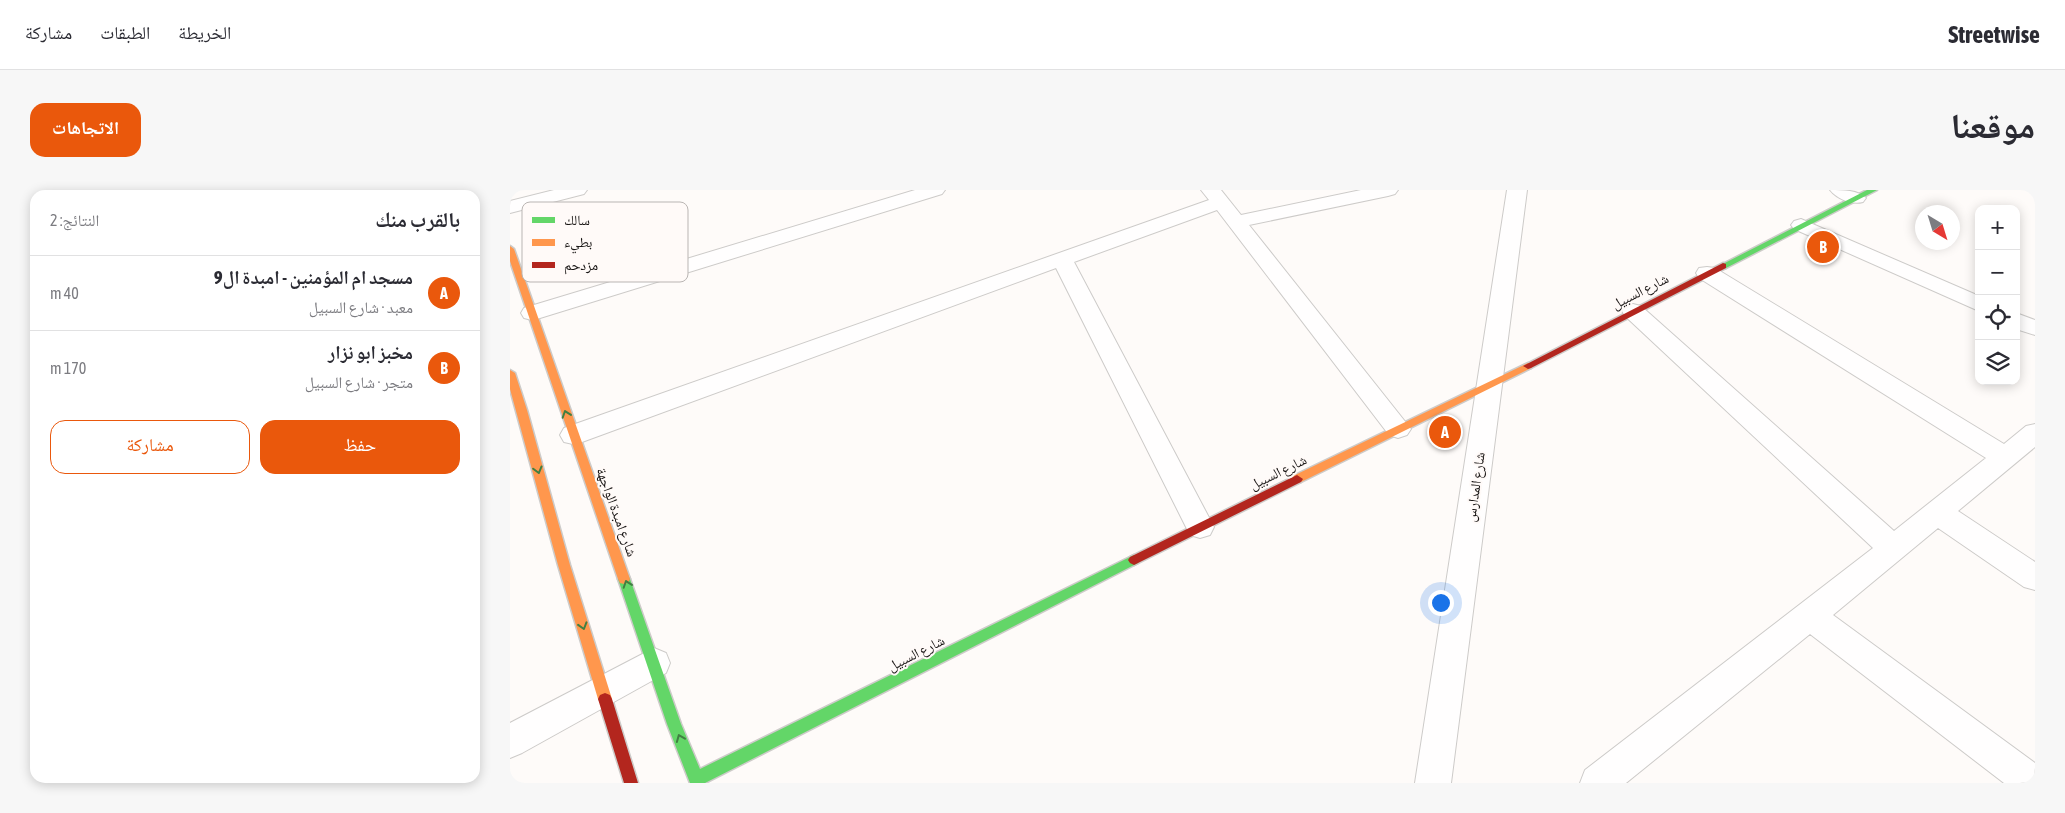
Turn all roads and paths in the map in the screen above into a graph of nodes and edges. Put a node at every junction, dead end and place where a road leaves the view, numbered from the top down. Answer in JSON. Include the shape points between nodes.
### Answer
{"nodes":[{"id":1,"x":577,"y":190,"type":"edge"},
{"id":2,"x":935,"y":190,"type":"edge"},
{"id":3,"x":1388,"y":190,"type":"edge"},
{"id":4,"x":1517,"y":190,"type":"edge"},
{"id":5,"x":1856,"y":193,"type":"edge"},
{"id":6,"x":909,"y":194,"type":"edge"},
{"id":7,"x":1216,"y":196,"type":"edge"},
{"id":8,"x":530,"y":202,"type":"edge"},
{"id":9,"x":1237,"y":222,"type":"junction"},
{"id":10,"x":1801,"y":226,"type":"junction"},
{"id":11,"x":510,"y":249,"type":"edge"},
{"id":12,"x":1062,"y":259,"type":"junction"},
{"id":13,"x":688,"y":264,"type":"edge"},
{"id":14,"x":1707,"y":273,"type":"junction"},
{"id":15,"x":633,"y":282,"type":"edge"},
{"id":16,"x":1975,"y":302,"type":"edge"},
{"id":17,"x":1633,"y":311,"type":"junction"},
{"id":18,"x":532,"y":314,"type":"junction"},
{"id":19,"x":2020,"y":322,"type":"edge"},
{"id":20,"x":2035,"y":328,"type":"edge"},
{"id":21,"x":510,"y":373,"type":"edge"},
{"id":22,"x":1489,"y":386,"type":"junction"},
{"id":23,"x":1398,"y":429,"type":"junction"},
{"id":24,"x":2035,"y":433,"type":"edge"},
{"id":25,"x":573,"y":435,"type":"junction"},
{"id":26,"x":2005,"y":457,"type":"junction"},
{"id":27,"x":1937,"y":512,"type":"junction"},
{"id":28,"x":1200,"y":527,"type":"junction"},
{"id":29,"x":1893,"y":548,"type":"junction"},
{"id":30,"x":2035,"y":578,"type":"edge"},
{"id":31,"x":1810,"y":616,"type":"junction"},
{"id":32,"x":654,"y":663,"type":"junction"},
{"id":33,"x":603,"y":690,"type":"junction"},
{"id":34,"x":510,"y":741,"type":"edge"},
{"id":35,"x":1426,"y":779,"type":"edge"},
{"id":36,"x":694,"y":782,"type":"edge"},
{"id":37,"x":631,"y":783,"type":"edge"},
{"id":38,"x":1598,"y":783,"type":"edge"},
{"id":39,"x":2033,"y":783,"type":"edge"}],
"edges":[{"from":1,"to":8,"type":"street"},
{"from":2,"to":6,"type":"street"},
{"from":3,"to":9,"type":"street"},
{"from":4,"to":22,"type":"street","name":"شارع المدارس"},
{"from":5,"to":10,"type":"street","name":"شارع السبيل"},
{"from":6,"to":13,"type":"street"},
{"from":7,"to":9,"type":"street"},
{"from":7,"to":12,"type":"street"},
{"from":9,"to":23,"type":"street"},
{"from":10,"to":14,"type":"street","name":"شارع السبيل"},
{"from":10,"to":16,"type":"street"},
{"from":11,"to":18,"type":"street","name":"شارع امبدة الواجهة"},
{"from":12,"to":25,"type":"street"},
{"from":12,"to":28,"type":"street"},
{"from":14,"to":17,"type":"street","name":"شارع السبيل"},
{"from":14,"to":26,"type":"street"},
{"from":15,"to":18,"type":"street"},
{"from":17,"to":22,"type":"street","name":"شارع السبيل"},
{"from":17,"to":29,"type":"street"},
{"from":25,"to":18,"type":"street","name":"شارع امبدة الواجهة","one_way":true},
{"from":19,"to":20,"type":"street"},
{"from":21,"to":33,"type":"street","one_way":true},
{"from":22,"to":23,"type":"street","name":"شارع السبيل"},
{"from":22,"to":35,"type":"street","name":"شارع المدارس"},
{"from":23,"to":28,"type":"street","name":"شارع السبيل"},
{"from":24,"to":26,"type":"street"},
{"from":32,"to":25,"type":"street","name":"شارع امبدة الواجهة","one_way":true},
{"from":26,"to":27,"type":"street"},
{"from":27,"to":29,"type":"street"},
{"from":27,"to":30,"type":"street"},
{"from":28,"to":36,"type":"street","name":"شارع السبيل"},
{"from":29,"to":31,"type":"street"},
{"from":31,"to":38,"type":"street"},
{"from":31,"to":39,"type":"street"},
{"from":32,"to":33,"type":"street"},
{"from":36,"to":32,"type":"street","name":"شارع امبدة الواجهة","one_way":true},
{"from":33,"to":34,"type":"street"},
{"from":33,"to":37,"type":"street"}]}
